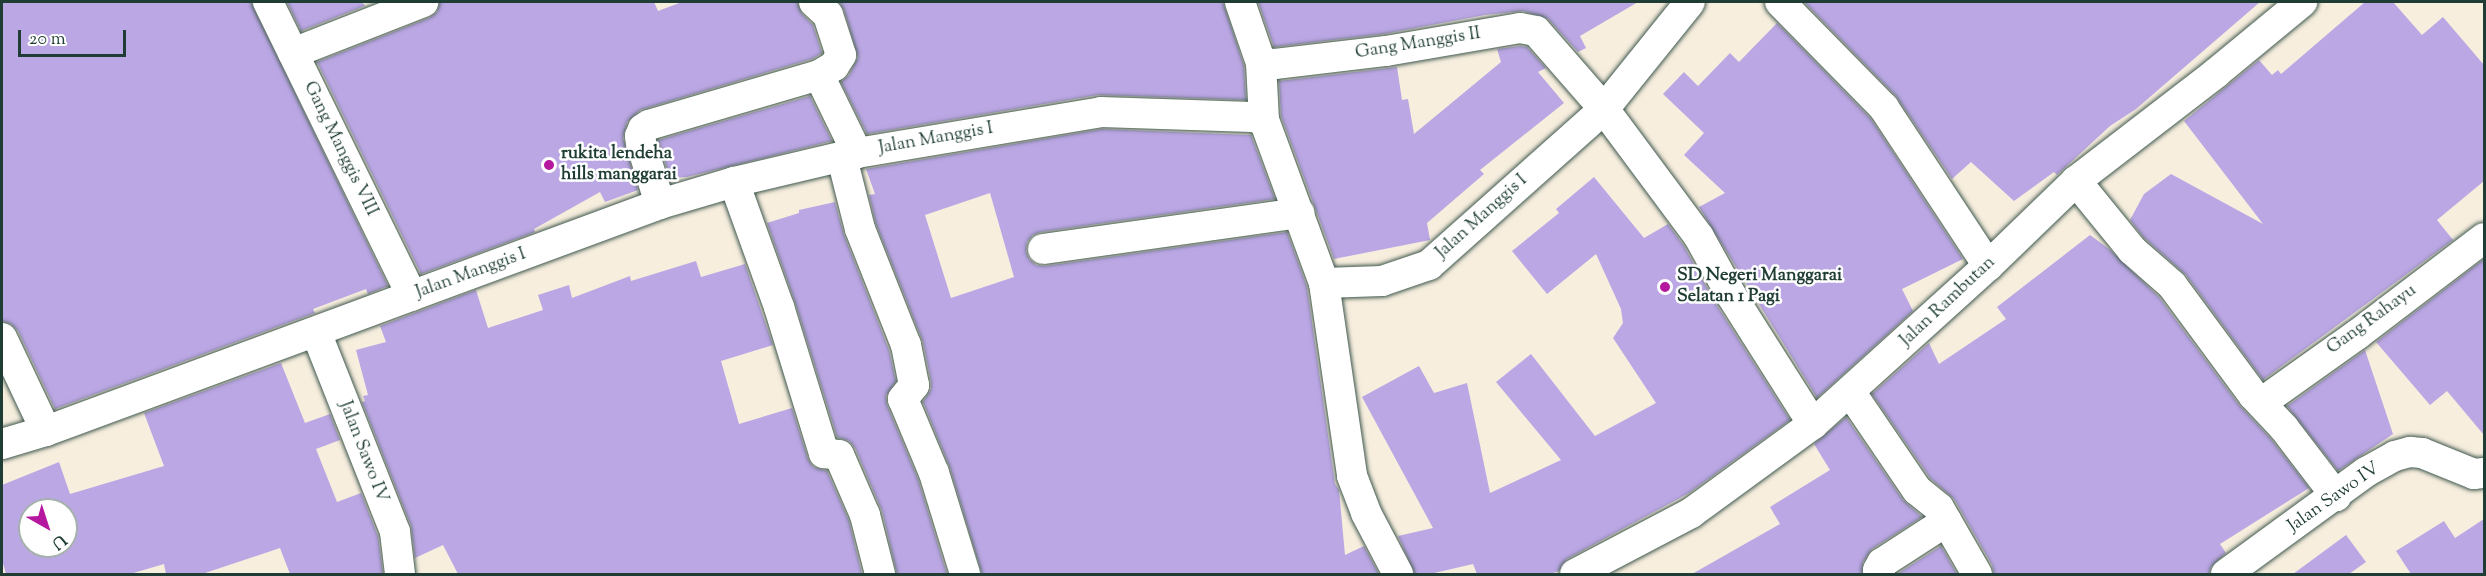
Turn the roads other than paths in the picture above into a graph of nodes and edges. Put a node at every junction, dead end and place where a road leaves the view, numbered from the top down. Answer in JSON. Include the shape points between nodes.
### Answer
{"nodes":[{"id":1,"x":268,"y":2,"type":"edge"},
{"id":2,"x":423,"y":2,"type":"edge"},
{"id":3,"x":814,"y":2,"type":"edge"},
{"id":4,"x":1240,"y":2,"type":"edge"},
{"id":5,"x":1690,"y":2,"type":"edge"},
{"id":6,"x":1780,"y":2,"type":"edge"},
{"id":7,"x":2302,"y":2,"type":"edge"},
{"id":8,"x":293,"y":53,"type":"junction"},
{"id":9,"x":1261,"y":63,"type":"junction"},
{"id":10,"x":819,"y":75,"type":"junction"},
{"id":11,"x":1604,"y":109,"type":"junction"},
{"id":12,"x":1264,"y":120,"type":"junction"},
{"id":13,"x":849,"y":155,"type":"junction"},
{"id":14,"x":2076,"y":181,"type":"junction"},
{"id":15,"x":734,"y":182,"type":"junction"},
{"id":16,"x":660,"y":204,"type":"junction"},
{"id":17,"x":1299,"y":213,"type":"junction"},
{"id":18,"x":2484,"y":238,"type":"edge"},
{"id":19,"x":1043,"y":249,"type":"dead end"},
{"id":20,"x":1988,"y":266,"type":"junction"},
{"id":21,"x":1324,"y":283,"type":"junction"},
{"id":22,"x":412,"y":296,"type":"junction"},
{"id":23,"x":316,"y":332,"type":"junction"},
{"id":24,"x":2,"y":338,"type":"edge"},
{"id":25,"x":1851,"y":393,"type":"junction"},
{"id":26,"x":2261,"y":403,"type":"junction"},
{"id":27,"x":1813,"y":424,"type":"junction"},
{"id":28,"x":46,"y":431,"type":"junction"},
{"id":29,"x":2,"y":444,"type":"edge"},
{"id":30,"x":2484,"y":473,"type":"edge"},
{"id":31,"x":2336,"y":496,"type":"junction"},
{"id":32,"x":1947,"y":521,"type":"junction"},
{"id":33,"x":1581,"y":573,"type":"edge"},
{"id":34,"x":400,"y":574,"type":"edge"},
{"id":35,"x":880,"y":574,"type":"edge"},
{"id":36,"x":965,"y":574,"type":"edge"},
{"id":37,"x":1398,"y":574,"type":"edge"},
{"id":38,"x":1880,"y":574,"type":"edge"},
{"id":39,"x":1977,"y":574,"type":"edge"},
{"id":40,"x":2226,"y":574,"type":"edge"}],
"edges":[{"from":1,"to":8,"type":"street","name":"Gang Manggis VIII"},
{"from":2,"to":8,"type":"street"},
{"from":3,"to":10,"type":"street","via":[[828,15],[841,55],[834,66]]},
{"from":4,"to":9,"type":"street"},
{"from":5,"to":11,"type":"street","name":"Jalan Manggis I"},
{"from":6,"to":20,"type":"street","via":[[1884,108]]},
{"from":7,"to":14,"type":"street","name":"Jalan Rambutan"},
{"from":8,"to":22,"type":"street","name":"Gang Manggis VIII"},
{"from":9,"to":11,"type":"street","name":"Gang Manggis II","via":[[1386,51],[1530,28]]},
{"from":9,"to":12,"type":"street"},
{"from":10,"to":13,"type":"street"},
{"from":10,"to":16,"type":"street","via":[[643,129],[641,143]]},
{"from":11,"to":21,"type":"street","name":"Jalan Manggis I","via":[[1429,265],[1382,281]]},
{"from":11,"to":27,"type":"street","via":[[1699,237]]},
{"from":12,"to":13,"type":"street","name":"Jalan Manggis I","via":[[1101,112]]},
{"from":12,"to":17,"type":"street"},
{"from":13,"to":15,"type":"street","name":"Jalan Manggis I"},
{"from":13,"to":36,"type":"street","via":[[860,229],[906,345],[914,385],[903,399],[933,473]]},
{"from":14,"to":20,"type":"street","name":"Jalan Rambutan"},
{"from":14,"to":26,"type":"street","via":[[2132,250],[2172,285]]},
{"from":15,"to":16,"type":"street","name":"Jalan Manggis I"},
{"from":15,"to":35,"type":"street","via":[[824,453],[839,455],[865,515]]},
{"from":16,"to":22,"type":"street","name":"Jalan Manggis I"},
{"from":17,"to":19,"type":"street"},
{"from":17,"to":21,"type":"street"},
{"from":18,"to":26,"type":"street","name":"Gang Rahayu"},
{"from":20,"to":25,"type":"street","name":"Jalan Rambutan"},
{"from":21,"to":37,"type":"street","via":[[1352,476],[1365,513]]},
{"from":22,"to":23,"type":"street","name":"Jalan Manggis I"},
{"from":23,"to":28,"type":"street","name":"Jalan Manggis I"},
{"from":23,"to":34,"type":"street","name":"Jalan Sawo IV","via":[[394,532]]},
{"from":24,"to":28,"type":"street"},
{"from":25,"to":27,"type":"street","name":"Jalan Rambutan"},
{"from":25,"to":32,"type":"street","via":[[1917,490],[1939,508]]},
{"from":26,"to":31,"type":"street"},
{"from":27,"to":33,"type":"street","name":"Jalan Rambutan","via":[[1692,513]]},
{"from":28,"to":29,"type":"street","name":"Jalan Manggis I"},
{"from":30,"to":31,"type":"street","name":"Jalan Sawo IV","via":[[2474,474],[2410,452],[2366,472]]},
{"from":31,"to":40,"type":"street","name":"Jalan Sawo IV"},
{"from":32,"to":38,"type":"street","via":[[1882,563]]},
{"from":32,"to":39,"type":"street"}]}
